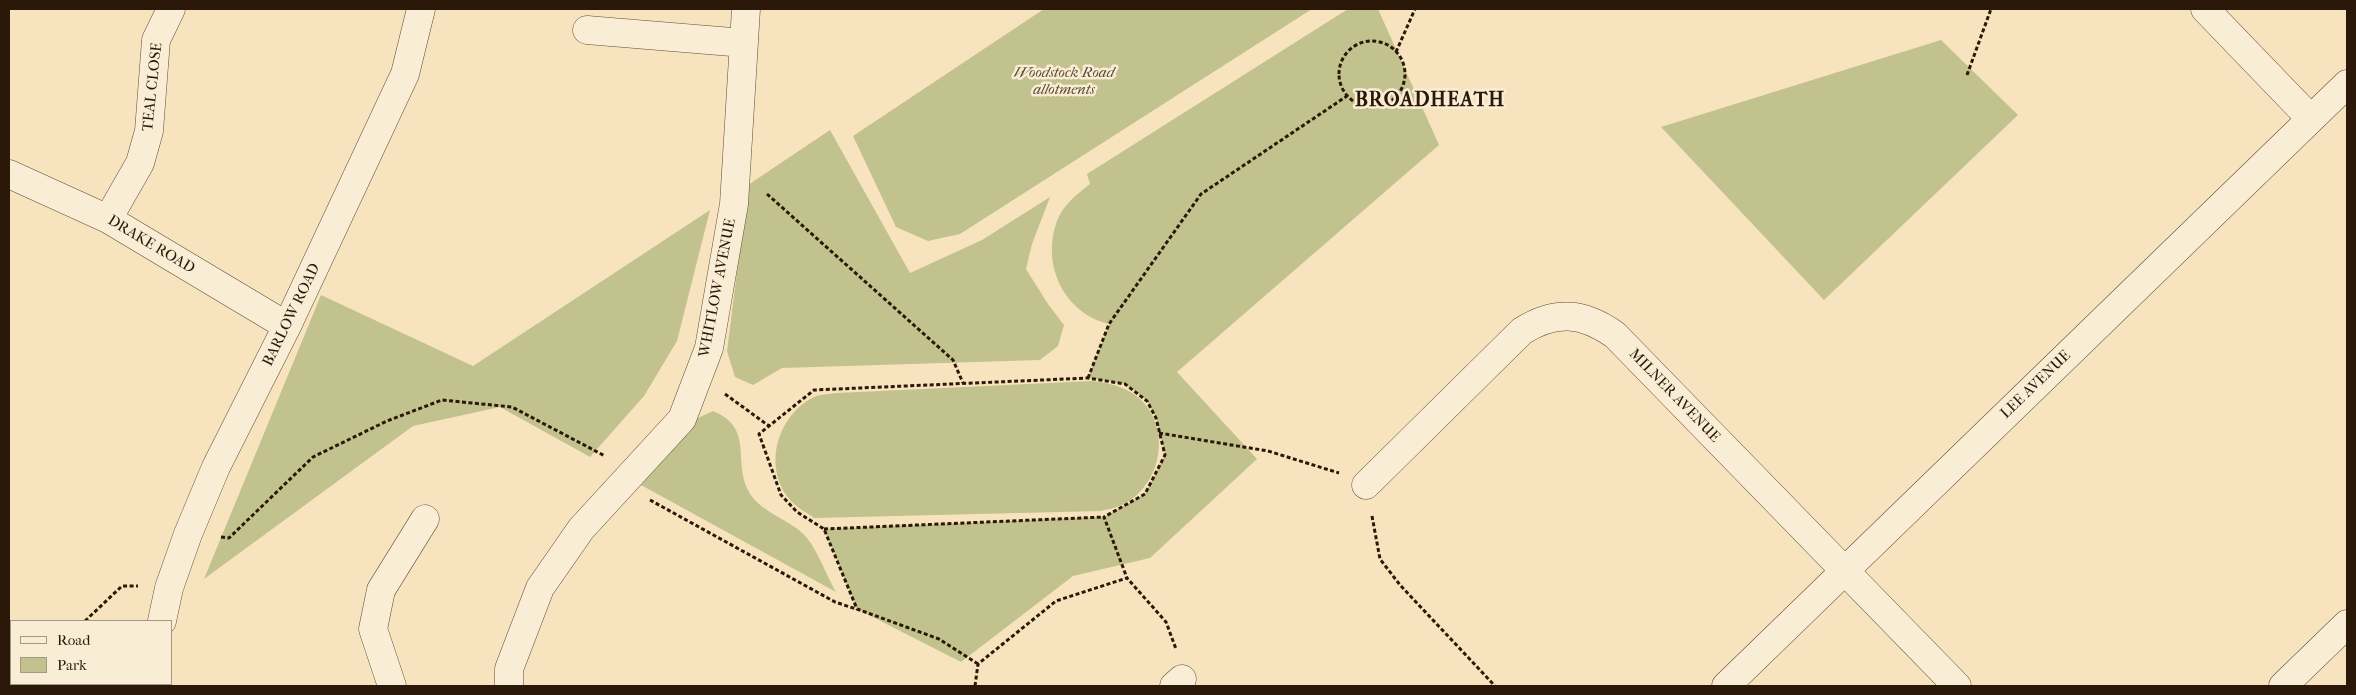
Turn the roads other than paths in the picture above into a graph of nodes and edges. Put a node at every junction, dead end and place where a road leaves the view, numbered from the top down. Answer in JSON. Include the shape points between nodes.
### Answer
{"nodes":[{"id":1,"x":171,"y":9,"type":"edge"},
{"id":2,"x":421,"y":9,"type":"edge"},
{"id":3,"x":746,"y":9,"type":"edge"},
{"id":4,"x":2205,"y":9,"type":"edge"},
{"id":5,"x":587,"y":30,"type":"dead end"},
{"id":6,"x":744,"y":43,"type":"junction"},
{"id":7,"x":2347,"y":84,"type":"edge"},
{"id":8,"x":2311,"y":119,"type":"junction"},
{"id":9,"x":9,"y":174,"type":"edge"},
{"id":10,"x":108,"y":219,"type":"junction"},
{"id":11,"x":288,"y":326,"type":"junction"},
{"id":12,"x":1366,"y":485,"type":"road end"},
{"id":13,"x":425,"y":519,"type":"dead end"},
{"id":14,"x":1845,"y":571,"type":"junction"},
{"id":15,"x":162,"y":620,"type":"edge"},
{"id":16,"x":2347,"y":624,"type":"edge"},
{"id":17,"x":392,"y":686,"type":"edge"},
{"id":18,"x":509,"y":686,"type":"edge"},
{"id":19,"x":1726,"y":686,"type":"edge"},
{"id":20,"x":1957,"y":686,"type":"edge"},
{"id":21,"x":2283,"y":686,"type":"edge"}],
"edges":[{"from":1,"to":10,"type":"street","name":"TEAL CLOSE","via":[[156,40],[149,132],[140,163]]},
{"from":2,"to":11,"type":"street","name":"BARLOW ROAD","via":[[405,74]]},
{"from":3,"to":6,"type":"street","name":"WHITLOW AVENUE"},
{"from":4,"to":8,"type":"street"},
{"from":5,"to":6,"type":"street"},
{"from":6,"to":18,"type":"street","name":"WHITLOW AVENUE","via":[[734,204],[709,348],[682,418],[581,529],[540,588],[509,668]]},
{"from":7,"to":8,"type":"street","name":"LEE AVENUE"},
{"from":8,"to":14,"type":"street","name":"LEE AVENUE"},
{"from":9,"to":10,"type":"street","name":"DRAKE ROAD"},
{"from":10,"to":11,"type":"street","name":"DRAKE ROAD"},
{"from":11,"to":15,"type":"street","name":"BARLOW ROAD","via":[[216,467],[169,588]]},
{"from":12,"to":14,"type":"street","name":"MILNER AVENUE","via":[[1522,331],[1552,317],[1586,319],[1615,335]]},
{"from":13,"to":17,"type":"street","via":[[381,590],[373,629]]},
{"from":14,"to":19,"type":"street","name":"LEE AVENUE"},
{"from":14,"to":20,"type":"street","name":"MILNER AVENUE"},
{"from":16,"to":21,"type":"street"}]}
